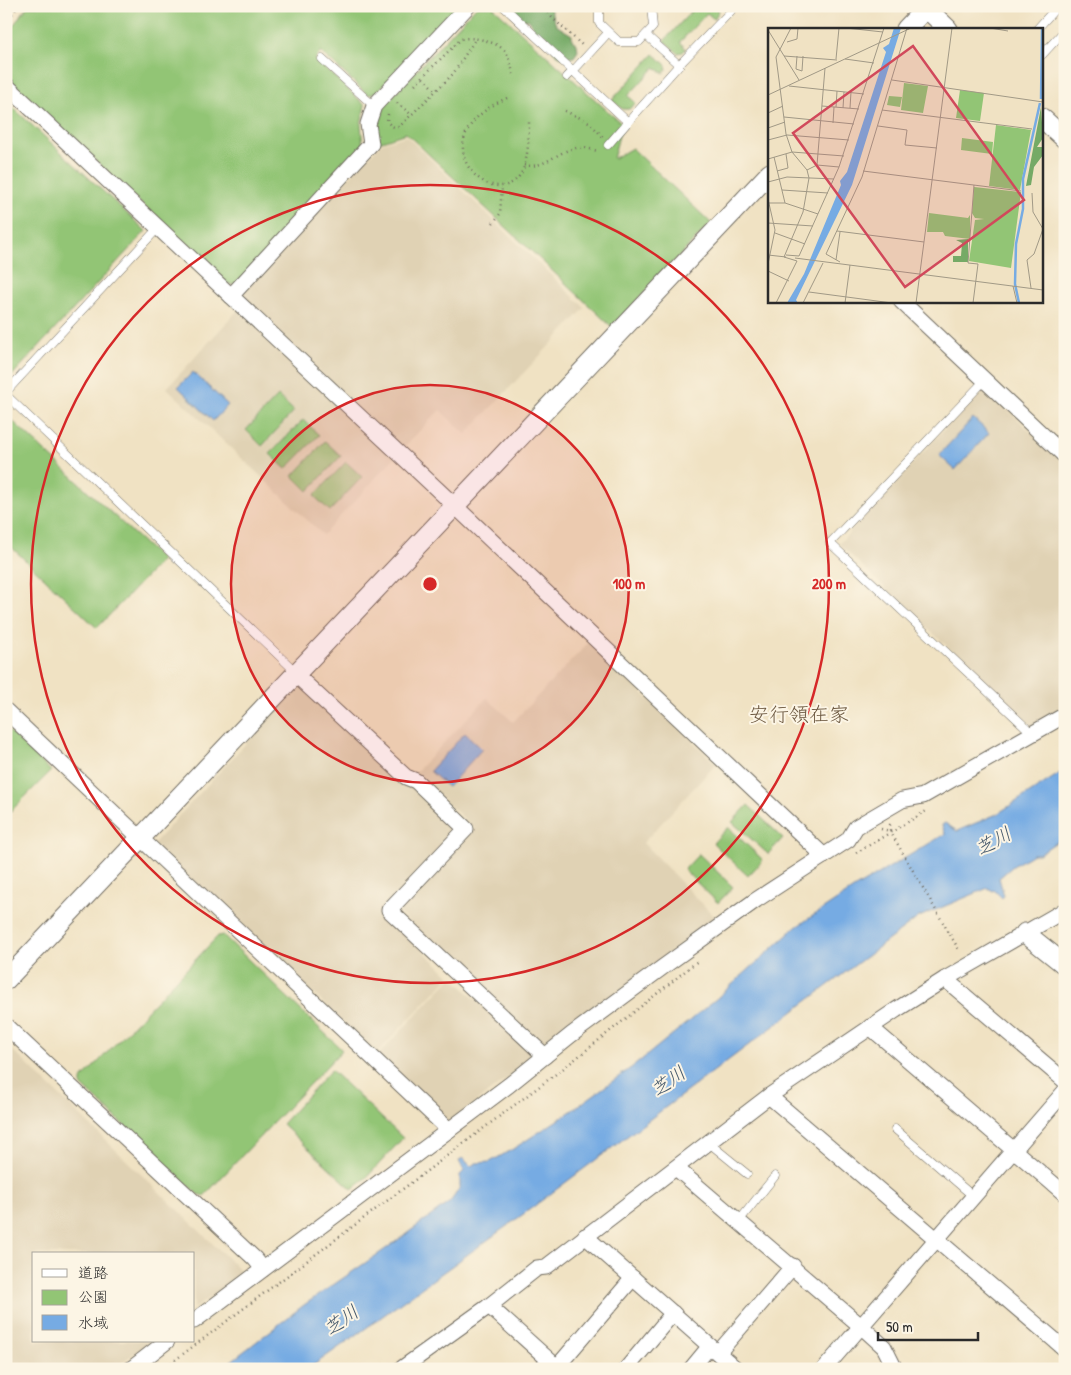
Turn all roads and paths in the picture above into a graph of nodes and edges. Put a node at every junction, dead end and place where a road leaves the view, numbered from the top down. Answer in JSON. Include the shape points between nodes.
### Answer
{"nodes":[{"id":1,"x":18,"y":6,"type":"edge"},
{"id":2,"x":468,"y":6,"type":"edge"},
{"id":3,"x":503,"y":6,"type":"edge"},
{"id":4,"x":553,"y":6,"type":"edge"},
{"id":5,"x":599,"y":6,"type":"edge"},
{"id":6,"x":651,"y":6,"type":"edge"},
{"id":7,"x":730,"y":6,"type":"edge"},
{"id":8,"x":926,"y":7,"type":"edge"},
{"id":9,"x":1056,"y":8,"type":"dead end"},
{"id":10,"x":6,"y":22,"type":"edge"},
{"id":11,"x":907,"y":28,"type":"edge"},
{"id":12,"x":947,"y":28,"type":"edge"},
{"id":13,"x":1037,"y":28,"type":"edge"},
{"id":14,"x":1065,"y":30,"type":"edge"},
{"id":15,"x":608,"y":32,"type":"junction"},
{"id":16,"x":646,"y":35,"type":"junction"},
{"id":17,"x":476,"y":38,"type":"junction"},
{"id":18,"x":589,"y":52,"type":"junction"},
{"id":19,"x":1044,"y":53,"type":"edge"},
{"id":20,"x":322,"y":59,"type":"dead end"},
{"id":21,"x":679,"y":65,"type":"junction"},
{"id":22,"x":570,"y":74,"type":"junction"},
{"id":23,"x":422,"y":78,"type":"junction"},
{"id":24,"x":514,"y":78,"type":"dead end"},
{"id":25,"x":6,"y":85,"type":"edge"},
{"id":26,"x":409,"y":90,"type":"dead end"},
{"id":27,"x":436,"y":91,"type":"junction"},
{"id":28,"x":403,"y":97,"type":"dead end"},
{"id":29,"x":507,"y":98,"type":"dead end"},
{"id":30,"x":397,"y":103,"type":"junction"},
{"id":31,"x":374,"y":106,"type":"junction"},
{"id":32,"x":565,"y":111,"type":"dead end"},
{"id":33,"x":412,"y":115,"type":"junction"},
{"id":34,"x":1044,"y":120,"type":"edge"},
{"id":35,"x":529,"y":122,"type":"dead end"},
{"id":36,"x":628,"y":122,"type":"junction"},
{"id":37,"x":1065,"y":139,"type":"edge"},
{"id":38,"x":608,"y":145,"type":"junction"},
{"id":39,"x":524,"y":165,"type":"junction"},
{"id":40,"x":768,"y":176,"type":"edge"},
{"id":41,"x":502,"y":186,"type":"junction"},
{"id":42,"x":493,"y":223,"type":"dead end"},
{"id":43,"x":158,"y":228,"type":"junction"},
{"id":44,"x":231,"y":296,"type":"junction"},
{"id":45,"x":902,"y":302,"type":"edge"},
{"id":46,"x":985,"y":380,"type":"junction"},
{"id":47,"x":6,"y":394,"type":"edge"},
{"id":48,"x":1065,"y":456,"type":"edge"},
{"id":49,"x":454,"y":506,"type":"junction"},
{"id":50,"x":296,"y":673,"type":"junction"},
{"id":51,"x":6,"y":711,"type":"edge"},
{"id":52,"x":1065,"y":716,"type":"edge"},
{"id":53,"x":1033,"y":734,"type":"junction"},
{"id":54,"x":932,"y":808,"type":"dead end"},
{"id":55,"x":890,"y":831,"type":"junction"},
{"id":56,"x":140,"y":838,"type":"junction"},
{"id":57,"x":824,"y":856,"type":"junction"},
{"id":58,"x":852,"y":856,"type":"dead end"},
{"id":59,"x":1065,"y":910,"type":"edge"},
{"id":60,"x":1025,"y":933,"type":"junction"},
{"id":61,"x":959,"y":950,"type":"dead end"},
{"id":62,"x":701,"y":958,"type":"dead end"},
{"id":63,"x":1065,"y":964,"type":"edge"},
{"id":64,"x":945,"y":979,"type":"junction"},
{"id":65,"x":6,"y":980,"type":"edge"},
{"id":66,"x":6,"y":1026,"type":"edge"},
{"id":67,"x":870,"y":1027,"type":"junction"},
{"id":68,"x":545,"y":1056,"type":"junction"},
{"id":69,"x":1065,"y":1081,"type":"edge"},
{"id":70,"x":1065,"y":1091,"type":"edge"},
{"id":71,"x":769,"y":1096,"type":"junction"},
{"id":72,"x":895,"y":1129,"type":"dead end"},
{"id":73,"x":449,"y":1130,"type":"junction"},
{"id":74,"x":709,"y":1143,"type":"junction"},
{"id":75,"x":1014,"y":1151,"type":"junction"},
{"id":76,"x":676,"y":1168,"type":"junction"},
{"id":77,"x":748,"y":1174,"type":"dead end"},
{"id":78,"x":776,"y":1176,"type":"dead end"},
{"id":79,"x":1065,"y":1194,"type":"edge"},
{"id":80,"x":974,"y":1197,"type":"junction"},
{"id":81,"x":739,"y":1221,"type":"junction"},
{"id":82,"x":585,"y":1236,"type":"junction"},
{"id":83,"x":937,"y":1239,"type":"junction"},
{"id":84,"x":793,"y":1266,"type":"junction"},
{"id":85,"x":263,"y":1269,"type":"junction"},
{"id":86,"x":634,"y":1278,"type":"junction"},
{"id":87,"x":489,"y":1306,"type":"junction"},
{"id":88,"x":673,"y":1313,"type":"junction"},
{"id":89,"x":195,"y":1320,"type":"edge"},
{"id":90,"x":862,"y":1327,"type":"junction"},
{"id":91,"x":166,"y":1342,"type":"edge"},
{"id":92,"x":1065,"y":1348,"type":"edge"},
{"id":93,"x":714,"y":1350,"type":"junction"},
{"id":94,"x":558,"y":1368,"type":"edge"},
{"id":95,"x":131,"y":1369,"type":"edge"},
{"id":96,"x":163,"y":1369,"type":"edge"},
{"id":97,"x":401,"y":1369,"type":"edge"},
{"id":98,"x":626,"y":1369,"type":"edge"},
{"id":99,"x":691,"y":1369,"type":"edge"},
{"id":100,"x":736,"y":1369,"type":"edge"},
{"id":101,"x":824,"y":1369,"type":"edge"},
{"id":102,"x":895,"y":1369,"type":"edge"}],
"edges":[{"from":1,"to":10,"type":"path"},
{"from":2,"to":31,"type":"street"},
{"from":3,"to":22,"type":"lane"},
{"from":4,"to":18,"type":"path","via":[[547,13]]},
{"from":5,"to":15,"type":"lane","via":[[599,23]]},
{"from":6,"to":16,"type":"lane","via":[[653,27]]},
{"from":7,"to":21,"type":"lane","via":[[731,11]]},
{"from":8,"to":11,"type":"street"},
{"from":8,"to":12,"type":"street"},
{"from":9,"to":13,"type":"lane"},
{"from":14,"to":19,"type":"lane"},
{"from":15,"to":16,"type":"lane","via":[[618,42],[639,42]]},
{"from":15,"to":18,"type":"lane"},
{"from":16,"to":21,"type":"lane"},
{"from":17,"to":23,"type":"path","via":[[461,39]]},
{"from":17,"to":24,"type":"path","via":[[503,49]]},
{"from":17,"to":27,"type":"path","via":[[453,74]]},
{"from":18,"to":22,"type":"lane"},
{"from":20,"to":31,"type":"lane"},
{"from":21,"to":36,"type":"lane"},
{"from":22,"to":36,"type":"lane"},
{"from":23,"to":26,"type":"path"},
{"from":23,"to":27,"type":"path"},
{"from":25,"to":43,"type":"street"},
{"from":27,"to":33,"type":"path"},
{"from":28,"to":30,"type":"path"},
{"from":29,"to":41,"type":"path","via":[[483,110],[463,139],[464,156],[471,170],[484,182]]},
{"from":30,"to":33,"type":"path"},
{"from":30,"to":33,"type":"path","via":[[387,115],[392,126],[399,127]]},
{"from":31,"to":44,"type":"street","via":[[368,124],[371,144]]},
{"from":32,"to":38,"type":"path","via":[[589,122]]},
{"from":34,"to":37,"type":"street"},
{"from":35,"to":39,"type":"path"},
{"from":36,"to":38,"type":"lane"},
{"from":38,"to":39,"type":"path","via":[[599,151],[573,148],[538,166]]},
{"from":39,"to":41,"type":"path","via":[[518,178]]},
{"from":40,"to":49,"type":"street"},
{"from":41,"to":42,"type":"path","via":[[500,214]]},
{"from":43,"to":44,"type":"street"},
{"from":43,"to":47,"type":"lane"},
{"from":44,"to":49,"type":"street"},
{"from":45,"to":46,"type":"street"},
{"from":46,"to":48,"type":"street"},
{"from":46,"to":53,"type":"lane","via":[[830,543]]},
{"from":47,"to":50,"type":"lane"},
{"from":49,"to":50,"type":"street"},
{"from":49,"to":57,"type":"street"},
{"from":50,"to":56,"type":"street"},
{"from":50,"to":68,"type":"street","via":[[466,829],[389,910]]},
{"from":51,"to":56,"type":"street"},
{"from":52,"to":53,"type":"street"},
{"from":53,"to":57,"type":"street","via":[[923,796],[902,800],[856,826],[848,840]]},
{"from":54,"to":55,"type":"path"},
{"from":55,"to":58,"type":"path"},
{"from":55,"to":61,"type":"path"},
{"from":56,"to":65,"type":"street"},
{"from":56,"to":73,"type":"street"},
{"from":57,"to":68,"type":"street","via":[[686,950]]},
{"from":59,"to":60,"type":"street"},
{"from":60,"to":63,"type":"street"},
{"from":60,"to":64,"type":"street"},
{"from":62,"to":96,"type":"path","via":[[564,1068]]},
{"from":64,"to":67,"type":"street"},
{"from":64,"to":69,"type":"street"},
{"from":66,"to":85,"type":"street"},
{"from":67,"to":71,"type":"street"},
{"from":67,"to":75,"type":"street"},
{"from":68,"to":73,"type":"street"},
{"from":70,"to":75,"type":"street"},
{"from":71,"to":74,"type":"street"},
{"from":71,"to":83,"type":"street"},
{"from":72,"to":80,"type":"lane"},
{"from":73,"to":85,"type":"street"},
{"from":74,"to":76,"type":"street"},
{"from":74,"to":77,"type":"lane"},
{"from":75,"to":79,"type":"street"},
{"from":75,"to":80,"type":"street"},
{"from":76,"to":81,"type":"street"},
{"from":76,"to":82,"type":"street"},
{"from":78,"to":81,"type":"lane"},
{"from":80,"to":83,"type":"street"},
{"from":81,"to":84,"type":"street"},
{"from":82,"to":86,"type":"street"},
{"from":82,"to":87,"type":"street"},
{"from":83,"to":90,"type":"street"},
{"from":83,"to":92,"type":"street"},
{"from":84,"to":90,"type":"street"},
{"from":84,"to":93,"type":"street"},
{"from":85,"to":89,"type":"street"},
{"from":86,"to":88,"type":"street"},
{"from":86,"to":94,"type":"street"},
{"from":87,"to":94,"type":"street"},
{"from":87,"to":97,"type":"street"},
{"from":88,"to":93,"type":"street"},
{"from":88,"to":98,"type":"street"},
{"from":90,"to":101,"type":"street"},
{"from":90,"to":102,"type":"street","via":[[884,1348]]},
{"from":91,"to":95,"type":"street"},
{"from":93,"to":99,"type":"street"},
{"from":93,"to":100,"type":"street"}]}
